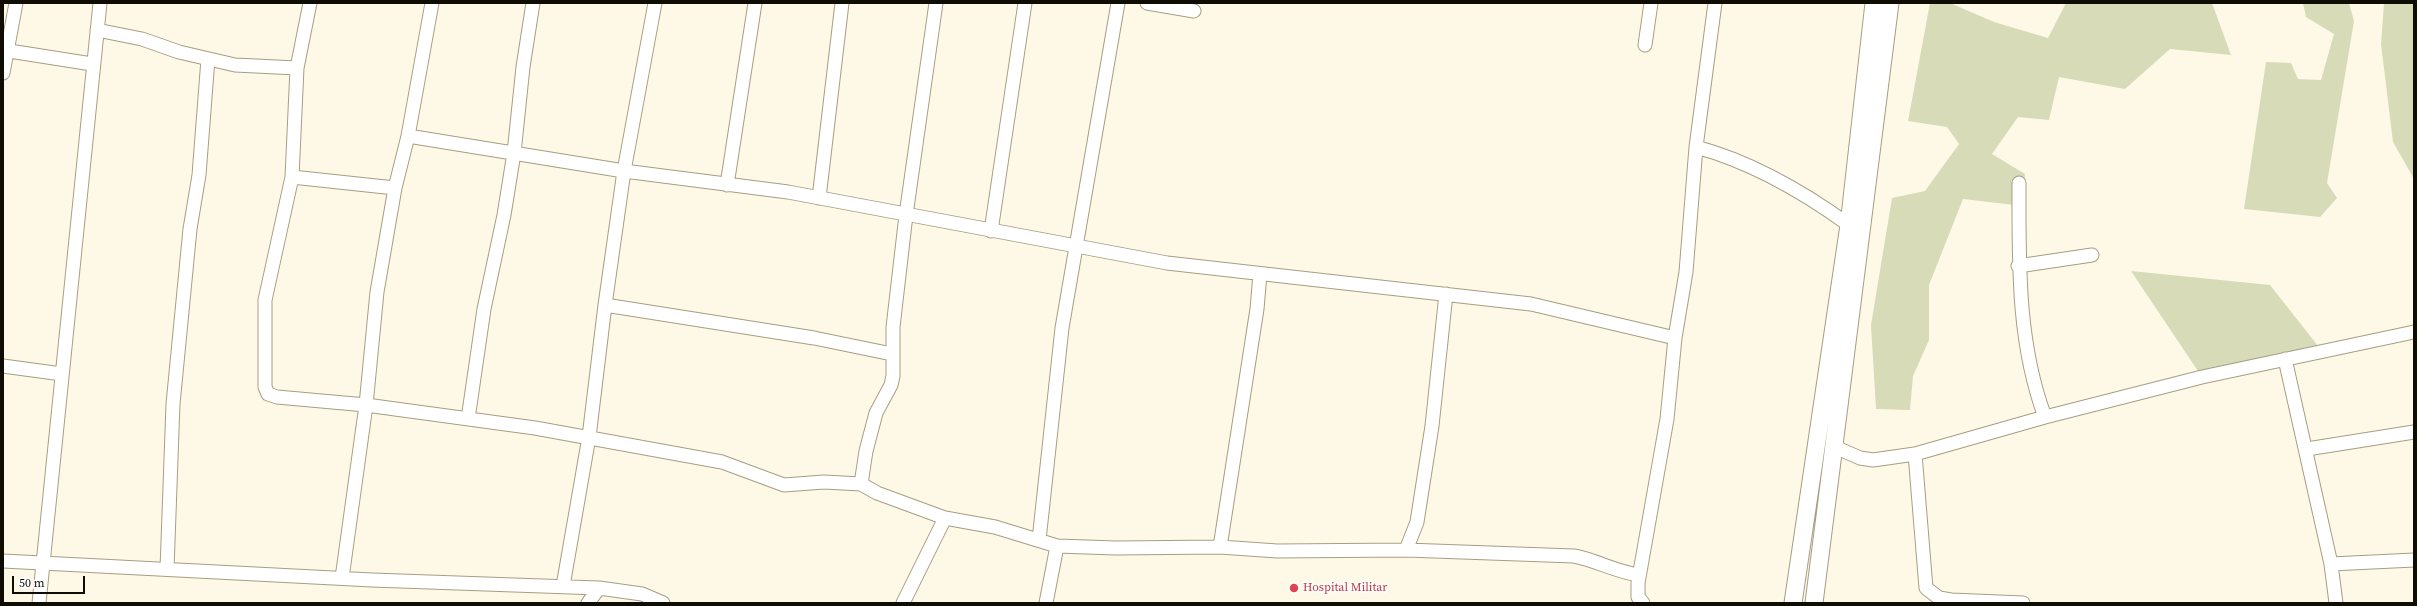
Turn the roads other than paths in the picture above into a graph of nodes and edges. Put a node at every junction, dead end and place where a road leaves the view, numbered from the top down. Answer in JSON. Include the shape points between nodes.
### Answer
{"nodes":[{"id":1,"x":16,"y":3,"type":"edge"},
{"id":2,"x":100,"y":3,"type":"edge"},
{"id":3,"x":310,"y":3,"type":"edge"},
{"id":4,"x":432,"y":3,"type":"edge"},
{"id":5,"x":533,"y":3,"type":"edge"},
{"id":6,"x":655,"y":3,"type":"edge"},
{"id":7,"x":755,"y":3,"type":"edge"},
{"id":8,"x":842,"y":3,"type":"edge"},
{"id":9,"x":936,"y":3,"type":"edge"},
{"id":10,"x":1025,"y":3,"type":"edge"},
{"id":11,"x":1118,"y":3,"type":"edge"},
{"id":12,"x":1147,"y":3,"type":"edge"},
{"id":13,"x":1651,"y":3,"type":"edge"},
{"id":14,"x":1715,"y":3,"type":"edge"},
{"id":15,"x":1874,"y":3,"type":"edge"},
{"id":16,"x":1890,"y":3,"type":"edge"},
{"id":17,"x":1194,"y":11,"type":"dead end"},
{"id":18,"x":97,"y":30,"type":"junction"},
{"id":19,"x":1645,"y":45,"type":"dead end"},
{"id":20,"x":5,"y":50,"type":"edge"},
{"id":21,"x":208,"y":59,"type":"junction"},
{"id":22,"x":92,"y":64,"type":"junction"},
{"id":23,"x":297,"y":68,"type":"junction"},
{"id":24,"x":3,"y":73,"type":"edge"},
{"id":25,"x":408,"y":136,"type":"junction"},
{"id":26,"x":1696,"y":147,"type":"junction"},
{"id":27,"x":514,"y":153,"type":"junction"},
{"id":28,"x":624,"y":171,"type":"junction"},
{"id":29,"x":292,"y":177,"type":"junction"},
{"id":30,"x":2019,"y":183,"type":"dead end"},
{"id":31,"x":727,"y":185,"type":"junction"},
{"id":32,"x":395,"y":188,"type":"junction"},
{"id":33,"x":819,"y":198,"type":"junction"},
{"id":34,"x":906,"y":215,"type":"junction"},
{"id":35,"x":1849,"y":224,"type":"junction"},
{"id":36,"x":991,"y":231,"type":"junction"},
{"id":37,"x":1076,"y":245,"type":"junction"},
{"id":38,"x":2092,"y":255,"type":"dead end"},
{"id":39,"x":2018,"y":266,"type":"junction"},
{"id":40,"x":1260,"y":274,"type":"junction"},
{"id":41,"x":1446,"y":294,"type":"junction"},
{"id":42,"x":604,"y":305,"type":"junction"},
{"id":43,"x":2414,"y":332,"type":"edge"},
{"id":44,"x":1675,"y":338,"type":"junction"},
{"id":45,"x":892,"y":354,"type":"junction"},
{"id":46,"x":2286,"y":359,"type":"junction"},
{"id":47,"x":3,"y":366,"type":"edge"},
{"id":48,"x":62,"y":374,"type":"junction"},
{"id":49,"x":366,"y":405,"type":"junction"},
{"id":50,"x":2046,"y":417,"type":"junction"},
{"id":51,"x":468,"y":419,"type":"junction"},
{"id":52,"x":2414,"y":432,"type":"edge"},
{"id":53,"x":589,"y":437,"type":"junction"},
{"id":54,"x":1834,"y":447,"type":"junction"},
{"id":55,"x":2307,"y":449,"type":"junction"},
{"id":56,"x":1916,"y":454,"type":"junction"},
{"id":57,"x":861,"y":484,"type":"junction"},
{"id":58,"x":945,"y":518,"type":"junction"},
{"id":59,"x":1039,"y":540,"type":"junction"},
{"id":60,"x":1057,"y":546,"type":"junction"},
{"id":61,"x":1220,"y":547,"type":"junction"},
{"id":62,"x":1406,"y":550,"type":"junction"},
{"id":63,"x":2414,"y":560,"type":"edge"},
{"id":64,"x":3,"y":561,"type":"edge"},
{"id":65,"x":44,"y":563,"type":"junction"},
{"id":66,"x":2331,"y":564,"type":"junction"},
{"id":67,"x":167,"y":569,"type":"junction"},
{"id":68,"x":1639,"y":575,"type":"junction"},
{"id":69,"x":342,"y":578,"type":"junction"},
{"id":70,"x":563,"y":586,"type":"junction"},
{"id":71,"x":598,"y":588,"type":"junction"},
{"id":72,"x":1638,"y":601,"type":"edge"},
{"id":73,"x":39,"y":603,"type":"edge"},
{"id":74,"x":588,"y":603,"type":"edge"},
{"id":75,"x":663,"y":603,"type":"edge"},
{"id":76,"x":903,"y":603,"type":"edge"},
{"id":77,"x":1046,"y":603,"type":"edge"},
{"id":78,"x":1793,"y":603,"type":"edge"},
{"id":79,"x":1814,"y":603,"type":"edge"},
{"id":80,"x":2022,"y":603,"type":"edge"},
{"id":81,"x":2336,"y":603,"type":"edge"}],
"edges":[{"from":1,"to":20,"type":"street"},
{"from":2,"to":18,"type":"street"},
{"from":3,"to":23,"type":"street"},
{"from":4,"to":25,"type":"street"},
{"from":5,"to":27,"type":"street","via":[[522,67]]},
{"from":6,"to":28,"type":"street"},
{"from":7,"to":31,"type":"street"},
{"from":8,"to":33,"type":"street"},
{"from":9,"to":34,"type":"street"},
{"from":10,"to":36,"type":"street"},
{"from":11,"to":37,"type":"street"},
{"from":12,"to":17,"type":"street"},
{"from":13,"to":19,"type":"street"},
{"from":14,"to":26,"type":"street"},
{"from":15,"to":35,"type":"main road"},
{"from":16,"to":54,"type":"main road"},
{"from":18,"to":21,"type":"street","via":[[142,39]]},
{"from":18,"to":22,"type":"street"},
{"from":20,"to":22,"type":"street"},
{"from":20,"to":24,"type":"street"},
{"from":21,"to":23,"type":"street","via":[[256,68]]},
{"from":21,"to":67,"type":"street","via":[[199,175],[190,228],[174,396]]},
{"from":22,"to":48,"type":"street"},
{"from":23,"to":29,"type":"street"},
{"from":25,"to":27,"type":"street"},
{"from":25,"to":32,"type":"street"},
{"from":26,"to":35,"type":"street","via":[[1722,154],[1773,177]]},
{"from":26,"to":44,"type":"street","via":[[1686,272]]},
{"from":27,"to":28,"type":"street"},
{"from":27,"to":51,"type":"street","via":[[484,309]]},
{"from":28,"to":31,"type":"street"},
{"from":28,"to":42,"type":"street"},
{"from":29,"to":32,"type":"street"},
{"from":29,"to":49,"type":"street","via":[[265,300],[265,388],[268,394],[277,397]]},
{"from":30,"to":39,"type":"street"},
{"from":31,"to":33,"type":"street"},
{"from":32,"to":49,"type":"street","via":[[377,292]]},
{"from":33,"to":34,"type":"street"},
{"from":34,"to":36,"type":"street"},
{"from":34,"to":45,"type":"street"},
{"from":35,"to":78,"type":"main road"},
{"from":36,"to":37,"type":"street"},
{"from":37,"to":40,"type":"street","via":[[1168,263]]},
{"from":37,"to":59,"type":"street","via":[[1055,384]]},
{"from":38,"to":39,"type":"street"},
{"from":39,"to":50,"type":"street","via":[[2028,354],[2036,390]]},
{"from":40,"to":41,"type":"street"},
{"from":40,"to":61,"type":"street","via":[[1257,309]]},
{"from":41,"to":44,"type":"street","via":[[1531,304]]},
{"from":41,"to":62,"type":"street","via":[[1432,426],[1417,522]]},
{"from":42,"to":45,"type":"street","via":[[814,338]]},
{"from":42,"to":53,"type":"street"},
{"from":43,"to":46,"type":"street"},
{"from":44,"to":68,"type":"street","via":[[1667,419]]},
{"from":45,"to":57,"type":"street","via":[[891,385],[876,413]]},
{"from":46,"to":50,"type":"street","via":[[2202,377]]},
{"from":46,"to":55,"type":"street"},
{"from":47,"to":48,"type":"street"},
{"from":48,"to":65,"type":"street"},
{"from":49,"to":51,"type":"street"},
{"from":49,"to":69,"type":"street"},
{"from":50,"to":56,"type":"street"},
{"from":51,"to":53,"type":"street"},
{"from":52,"to":55,"type":"street"},
{"from":53,"to":57,"type":"street","via":[[722,462],[784,485],[824,482]]},
{"from":53,"to":70,"type":"street"},
{"from":54,"to":56,"type":"street","via":[[1860,458],[1873,460]]},
{"from":54,"to":79,"type":"main road"},
{"from":55,"to":66,"type":"street"},
{"from":56,"to":80,"type":"street","via":[[1926,588],[1939,598],[1951,600]]},
{"from":57,"to":58,"type":"street","via":[[877,493]]},
{"from":58,"to":59,"type":"street","via":[[995,527]]},
{"from":58,"to":76,"type":"street"},
{"from":59,"to":60,"type":"street"},
{"from":60,"to":61,"type":"street"},
{"from":60,"to":77,"type":"street"},
{"from":61,"to":62,"type":"street","via":[[1277,551]]},
{"from":62,"to":68,"type":"street","via":[[1574,556]]},
{"from":63,"to":66,"type":"street"},
{"from":64,"to":65,"type":"street"},
{"from":65,"to":67,"type":"street"},
{"from":65,"to":73,"type":"street"},
{"from":66,"to":81,"type":"street"},
{"from":67,"to":69,"type":"street"},
{"from":68,"to":72,"type":"street"},
{"from":69,"to":70,"type":"street"},
{"from":70,"to":71,"type":"street"},
{"from":71,"to":74,"type":"street"},
{"from":71,"to":75,"type":"street","via":[[642,594]]}]}
